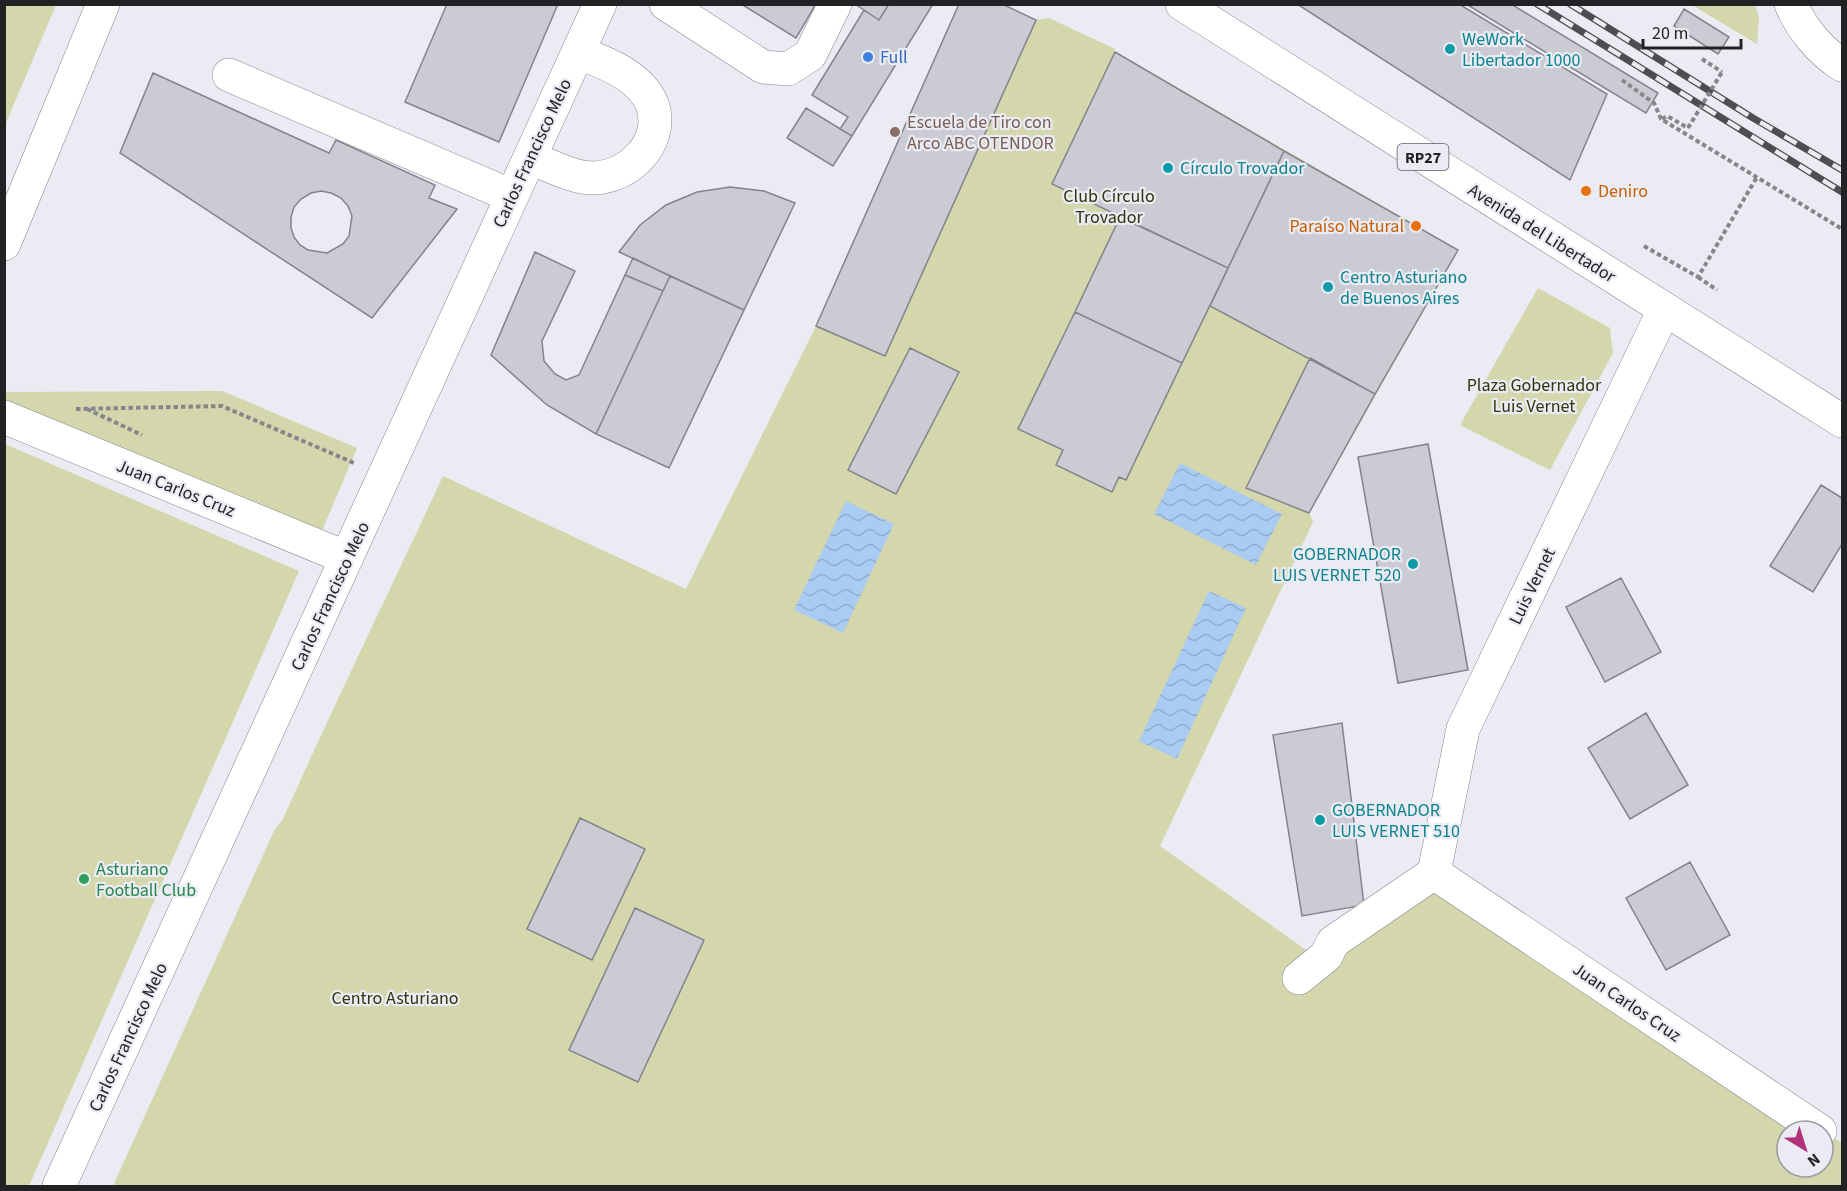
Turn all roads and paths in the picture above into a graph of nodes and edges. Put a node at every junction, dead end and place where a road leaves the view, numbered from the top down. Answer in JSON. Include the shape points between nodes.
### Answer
{"nodes":[{"id":1,"x":103,"y":4,"type":"edge"},
{"id":2,"x":666,"y":4,"type":"edge"},
{"id":3,"x":835,"y":4,"type":"edge"},
{"id":4,"x":1182,"y":4,"type":"edge"},
{"id":5,"x":1791,"y":4,"type":"edge"},
{"id":6,"x":606,"y":5,"type":"edge"},
{"id":7,"x":578,"y":52,"type":"junction"},
{"id":8,"x":1702,"y":59,"type":"dead end"},
{"id":9,"x":1842,"y":65,"type":"edge"},
{"id":10,"x":229,"y":75,"type":"dead end"},
{"id":11,"x":1622,"y":80,"type":"dead end"},
{"id":12,"x":1661,"y":119,"type":"junction"},
{"id":13,"x":530,"y":158,"type":"junction"},
{"id":14,"x":1757,"y":177,"type":"junction"},
{"id":15,"x":512,"y":196,"type":"junction"},
{"id":16,"x":1842,"y":229,"type":"edge"},
{"id":17,"x":4,"y":244,"type":"edge"},
{"id":18,"x":1644,"y":246,"type":"dead end"},
{"id":19,"x":1698,"y":277,"type":"junction"},
{"id":20,"x":1717,"y":290,"type":"dead end"},
{"id":21,"x":1664,"y":310,"type":"junction"},
{"id":22,"x":74,"y":409,"type":"dead end"},
{"id":23,"x":4,"y":417,"type":"edge"},
{"id":24,"x":1842,"y":421,"type":"edge"},
{"id":25,"x":384,"y":476,"type":"junction"},
{"id":26,"x":347,"y":558,"type":"junction"},
{"id":27,"x":1434,"y":873,"type":"junction"},
{"id":28,"x":1299,"y":978,"type":"dead end"},
{"id":29,"x":1803,"y":1119,"type":"edge"},
{"id":30,"x":59,"y":1186,"type":"edge"}],
"edges":[{"from":1,"to":17,"type":"street"},
{"from":2,"to":3,"type":"street","via":[[763,67],[788,69],[810,55]]},
{"from":4,"to":21,"type":"street","name":"Avenida del Libertador","number":"RP27"},
{"from":5,"to":9,"type":"street","via":[[1797,18],[1827,55]]},
{"from":6,"to":7,"type":"street","name":"Carlos Francisco Melo"},
{"from":7,"to":13,"type":"street","name":"Carlos Francisco Melo"},
{"from":7,"to":13,"type":"street","via":[[633,80],[651,103],[656,121],[651,141],[622,172],[602,177],[582,178]]},
{"from":8,"to":12,"type":"path","bridge":true,"via":[[1722,72],[1688,128],[1667,116]]},
{"from":10,"to":15,"type":"street"},
{"from":11,"to":12,"type":"path","via":[[1654,103]]},
{"from":12,"to":14,"type":"path"},
{"from":13,"to":15,"type":"street","name":"Carlos Francisco Melo"},
{"from":14,"to":16,"type":"path"},
{"from":14,"to":19,"type":"path"},
{"from":15,"to":25,"type":"street","name":"Carlos Francisco Melo"},
{"from":18,"to":19,"type":"path"},
{"from":19,"to":20,"type":"path"},
{"from":21,"to":24,"type":"street","name":"Avenida del Libertador","number":"RP27"},
{"from":21,"to":27,"type":"street","name":"Luis Vernet","via":[[1463,729]]},
{"from":22,"to":25,"type":"path","via":[[222,406]]},
{"from":23,"to":26,"type":"street","name":"Juan Carlos Cruz"},
{"from":25,"to":26,"type":"street","name":"Carlos Francisco Melo"},
{"from":26,"to":30,"type":"street","name":"Carlos Francisco Melo"},
{"from":27,"to":28,"type":"street","via":[[1333,942],[1326,956]]},
{"from":27,"to":29,"type":"street","name":"Juan Carlos Cruz"}]}
